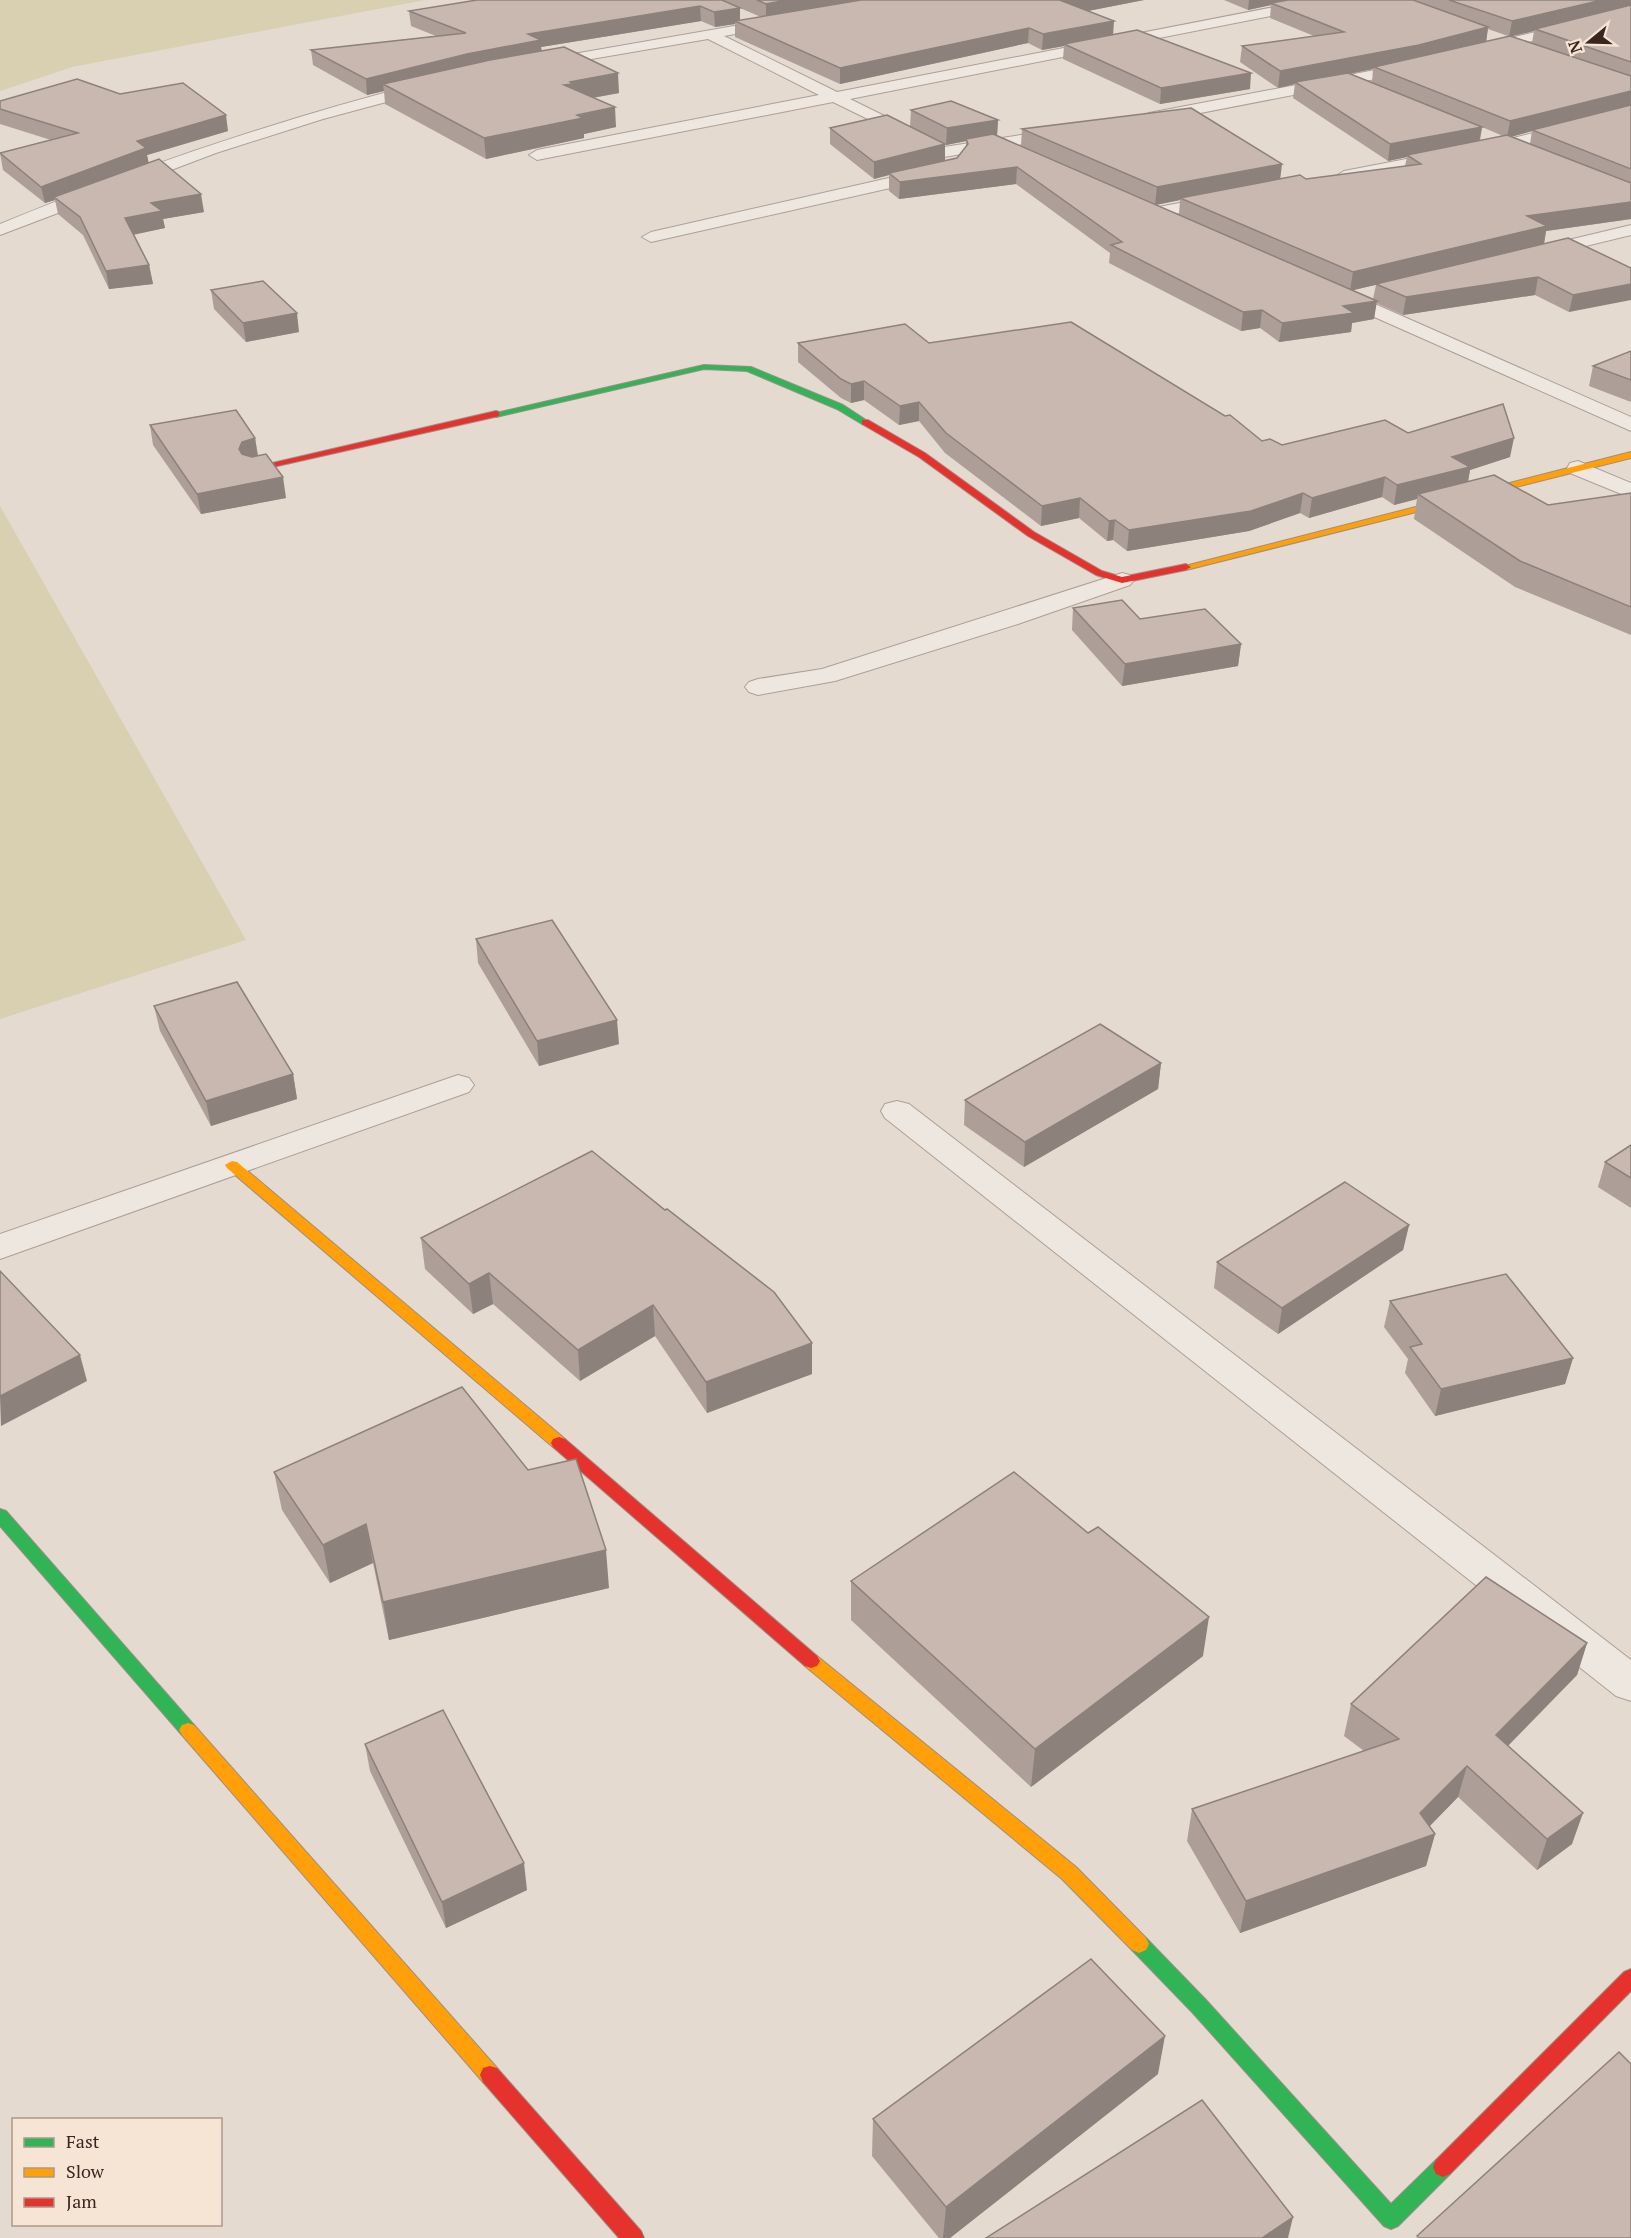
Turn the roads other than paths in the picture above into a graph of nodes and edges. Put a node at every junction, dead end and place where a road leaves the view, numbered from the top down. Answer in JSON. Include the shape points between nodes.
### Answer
{"nodes":[{"id":1,"x":1331,"y":0,"type":"edge"},
{"id":2,"x":733,"y":12,"type":"edge"},
{"id":3,"x":1631,"y":14,"type":"edge"},
{"id":4,"x":797,"y":19,"type":"edge"},
{"id":5,"x":764,"y":25,"type":"junction"},
{"id":6,"x":711,"y":34,"type":"junction"},
{"id":7,"x":1483,"y":35,"type":"edge"},
{"id":8,"x":1505,"y":43,"type":"junction"},
{"id":9,"x":1537,"y":54,"type":"edge"},
{"id":10,"x":1461,"y":55,"type":"edge"},
{"id":11,"x":1428,"y":64,"type":"edge"},
{"id":12,"x":525,"y":66,"type":"edge"},
{"id":13,"x":1347,"y":81,"type":"junction"},
{"id":14,"x":437,"y":84,"type":"edge"},
{"id":15,"x":1378,"y":94,"type":"edge"},
{"id":16,"x":832,"y":96,"type":"junction"},
{"id":17,"x":1631,"y":112,"type":"edge"},
{"id":18,"x":1131,"y":122,"type":"edge"},
{"id":19,"x":1077,"y":131,"type":"edge"},
{"id":20,"x":1474,"y":133,"type":"edge"},
{"id":21,"x":997,"y":144,"type":"junction"},
{"id":22,"x":1506,"y":146,"type":"junction"},
{"id":23,"x":944,"y":152,"type":"junction"},
{"id":24,"x":1528,"y":154,"type":"edge"},
{"id":25,"x":537,"y":155,"type":"edge"},
{"id":26,"x":1028,"y":157,"type":"edge"},
{"id":27,"x":1330,"y":179,"type":"edge"},
{"id":28,"x":1236,"y":197,"type":"edge"},
{"id":29,"x":1132,"y":204,"type":"edge"},
{"id":30,"x":1153,"y":213,"type":"junction"},
{"id":31,"x":1186,"y":227,"type":"edge"},
{"id":32,"x":0,"y":230,"type":"edge"},
{"id":33,"x":1631,"y":230,"type":"edge"},
{"id":34,"x":651,"y":237,"type":"dead end"},
{"id":35,"x":1571,"y":245,"type":"junction"},
{"id":36,"x":1524,"y":256,"type":"edge"},
{"id":37,"x":1601,"y":256,"type":"edge"},
{"id":38,"x":1317,"y":284,"type":"edge"},
{"id":39,"x":1373,"y":293,"type":"edge"},
{"id":40,"x":1350,"y":299,"type":"junction"},
{"id":41,"x":1631,"y":425,"type":"edge"},
{"id":42,"x":1631,"y":455,"type":"edge"},
{"id":43,"x":255,"y":468,"type":"edge"},
{"id":44,"x":1578,"y":468,"type":"junction"},
{"id":45,"x":1631,"y":491,"type":"edge"},
{"id":46,"x":1122,"y":580,"type":"junction"},
{"id":47,"x":758,"y":687,"type":"dead end"},
{"id":48,"x":458,"y":1085,"type":"dead end"},
{"id":49,"x":897,"y":1111,"type":"dead end"},
{"id":50,"x":232,"y":1165,"type":"junction"},
{"id":51,"x":0,"y":1248,"type":"edge"},
{"id":52,"x":0,"y":1515,"type":"edge"},
{"id":53,"x":1631,"y":1684,"type":"edge"},
{"id":54,"x":1631,"y":1978,"type":"edge"},
{"id":55,"x":1382,"y":2228,"type":"edge"},
{"id":56,"x":633,"y":2238,"type":"edge"}],
"edges":[{"from":1,"to":16,"type":"street"},
{"from":2,"to":5,"type":"street"},
{"from":3,"to":8,"type":"street"},
{"from":4,"to":5,"type":"street"},
{"from":5,"to":6,"type":"street"},
{"from":6,"to":12,"type":"street"},
{"from":6,"to":16,"type":"street"},
{"from":7,"to":8,"type":"street"},
{"from":8,"to":9,"type":"street"},
{"from":8,"to":10,"type":"street"},
{"from":11,"to":13,"type":"street"},
{"from":13,"to":15,"type":"street"},
{"from":13,"to":18,"type":"street"},
{"from":14,"to":32,"type":"street","via":[[383,97],[119,181]]},
{"from":16,"to":23,"type":"street"},
{"from":16,"to":25,"type":"street"},
{"from":17,"to":22,"type":"street"},
{"from":19,"to":21,"type":"street"},
{"from":20,"to":22,"type":"street"},
{"from":21,"to":23,"type":"street"},
{"from":21,"to":26,"type":"street"},
{"from":22,"to":24,"type":"street"},
{"from":22,"to":27,"type":"street"},
{"from":23,"to":34,"type":"street","via":[[957,159],[950,169]]},
{"from":28,"to":30,"type":"street"},
{"from":29,"to":30,"type":"street"},
{"from":30,"to":31,"type":"street"},
{"from":33,"to":35,"type":"street"},
{"from":35,"to":36,"type":"street"},
{"from":35,"to":37,"type":"street"},
{"from":38,"to":40,"type":"street"},
{"from":39,"to":40,"type":"street"},
{"from":40,"to":41,"type":"street"},
{"from":42,"to":44,"type":"street"},
{"from":43,"to":46,"type":"street","via":[[704,366],[748,369],[840,407],[922,455],[1031,534],[1099,573]]},
{"from":44,"to":45,"type":"street"},
{"from":44,"to":46,"type":"street"},
{"from":46,"to":47,"type":"street","via":[[826,676]]},
{"from":48,"to":50,"type":"street"},
{"from":49,"to":53,"type":"street"},
{"from":50,"to":51,"type":"street"},
{"from":50,"to":55,"type":"street","via":[[836,1683],[1070,1873],[1200,2006]]},
{"from":52,"to":56,"type":"street"},
{"from":54,"to":55,"type":"street"}]}
